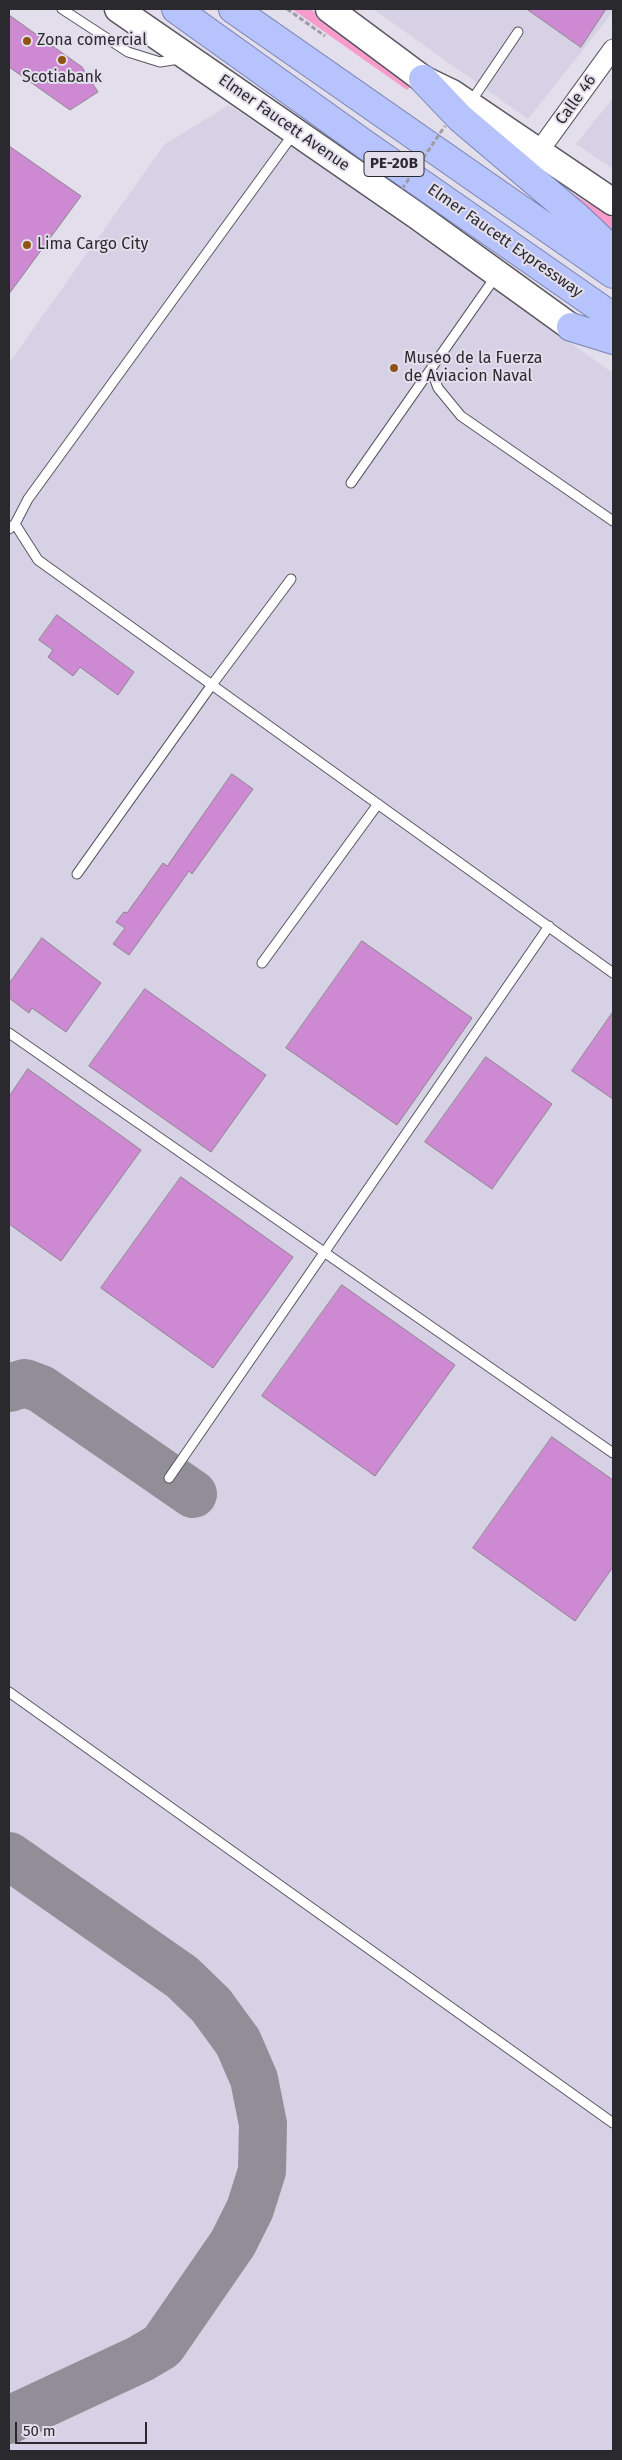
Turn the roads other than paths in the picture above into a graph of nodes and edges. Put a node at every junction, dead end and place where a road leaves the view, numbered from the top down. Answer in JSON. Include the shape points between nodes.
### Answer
{"nodes":[{"id":1,"x":62,"y":9,"type":"edge"},
{"id":2,"x":118,"y":9,"type":"edge"},
{"id":3,"x":176,"y":9,"type":"edge"},
{"id":4,"x":233,"y":9,"type":"edge"},
{"id":5,"x":329,"y":9,"type":"edge"},
{"id":6,"x":518,"y":32,"type":"dead end"},
{"id":7,"x":613,"y":49,"type":"edge"},
{"id":8,"x":189,"y":57,"type":"junction"},
{"id":9,"x":423,"y":79,"type":"junction"},
{"id":10,"x":469,"y":105,"type":"junction"},
{"id":11,"x":296,"y":131,"type":"junction"},
{"id":12,"x":539,"y":151,"type":"junction"},
{"id":13,"x":613,"y":202,"type":"edge"},
{"id":14,"x":613,"y":251,"type":"edge"},
{"id":15,"x":498,"y":274,"type":"junction"},
{"id":16,"x":613,"y":274,"type":"edge"},
{"id":17,"x":613,"y":317,"type":"edge"},
{"id":18,"x":571,"y":327,"type":"joint"},
{"id":19,"x":613,"y":340,"type":"edge"},
{"id":20,"x":431,"y":369,"type":"junction"},
{"id":21,"x":351,"y":483,"type":"dead end"},
{"id":22,"x":613,"y":521,"type":"edge"},
{"id":23,"x":12,"y":527,"type":"edge"},
{"id":24,"x":290,"y":579,"type":"dead end"},
{"id":25,"x":211,"y":686,"type":"junction"},
{"id":26,"x":378,"y":804,"type":"junction"},
{"id":27,"x":78,"y":874,"type":"dead end"},
{"id":28,"x":548,"y":926,"type":"junction"},
{"id":29,"x":262,"y":963,"type":"dead end"},
{"id":30,"x":613,"y":973,"type":"edge"},
{"id":31,"x":9,"y":1033,"type":"edge"},
{"id":32,"x":324,"y":1252,"type":"junction"},
{"id":33,"x":613,"y":1453,"type":"edge"},
{"id":34,"x":169,"y":1478,"type":"dead end"},
{"id":35,"x":9,"y":1692,"type":"edge"},
{"id":36,"x":613,"y":2123,"type":"edge"}],
"edges":[{"from":1,"to":8,"type":"lane","via":[[128,52],[160,62]]},
{"from":2,"to":8,"type":"main road","name":"Elmer Faucett Avenue"},
{"from":3,"to":17,"type":"highway","name":"Elmer Faucett Expressway","number":"PE-20B"},
{"from":4,"to":16,"type":"highway","number":"PE-20B"},
{"from":5,"to":9,"type":"main road"},
{"from":6,"to":10,"type":"lane"},
{"from":7,"to":12,"type":"street","name":"Calle 46"},
{"from":8,"to":11,"type":"main road","name":"Elmer Faucett Avenue"},
{"from":9,"to":10,"type":"main road"},
{"from":9,"to":14,"type":"highway","via":[[460,118]]},
{"from":10,"to":12,"type":"main road"},
{"from":11,"to":15,"type":"main road","name":"Elmer Faucett Avenue"},
{"from":11,"to":23,"type":"lane","via":[[28,499]]},
{"from":12,"to":13,"type":"main road"},
{"from":15,"to":18,"type":"main road","name":"Elmer Faucett Avenue"},
{"from":15,"to":20,"type":"lane"},
{"from":18,"to":19,"type":"highway"},
{"from":20,"to":21,"type":"lane"},
{"from":20,"to":22,"type":"lane","via":[[438,388],[462,416]]},
{"from":23,"to":25,"type":"lane","via":[[38,560]]},
{"from":24,"to":25,"type":"lane"},
{"from":25,"to":26,"type":"lane"},
{"from":25,"to":27,"type":"lane"},
{"from":26,"to":28,"type":"lane"},
{"from":26,"to":29,"type":"lane"},
{"from":28,"to":30,"type":"lane"},
{"from":28,"to":32,"type":"lane"},
{"from":31,"to":32,"type":"lane"},
{"from":32,"to":33,"type":"lane"},
{"from":32,"to":34,"type":"lane"},
{"from":35,"to":36,"type":"lane"}]}
